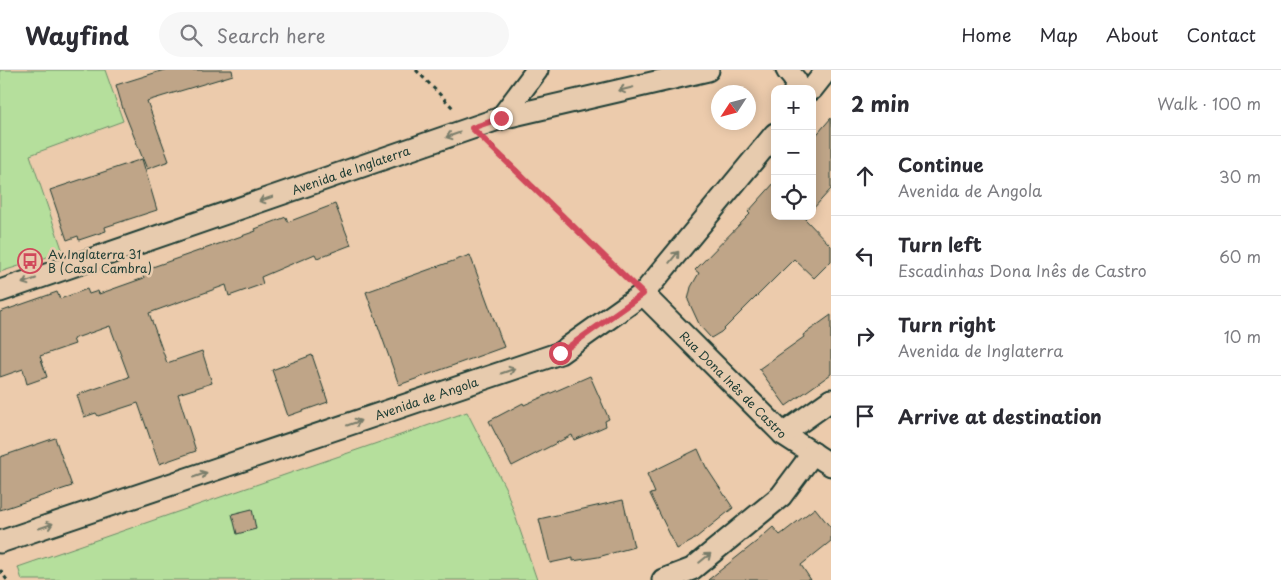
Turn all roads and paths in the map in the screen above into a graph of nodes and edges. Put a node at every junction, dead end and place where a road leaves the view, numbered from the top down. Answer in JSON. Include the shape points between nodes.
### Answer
{"nodes":[{"id":1,"x":416,"y":70,"type":"edge"},
{"id":2,"x":537,"y":70,"type":"edge"},
{"id":3,"x":708,"y":70,"type":"edge"},
{"id":4,"x":788,"y":70,"type":"edge"},
{"id":5,"x":827,"y":70,"type":"edge"},
{"id":6,"x":796,"y":85,"type":"edge"},
{"id":7,"x":815,"y":85,"type":"edge"},
{"id":8,"x":501,"y":118,"type":"junction"},
{"id":9,"x":472,"y":128,"type":"junction"},
{"id":10,"x":771,"y":139,"type":"edge"},
{"id":11,"x":0,"y":291,"type":"edge"},
{"id":12,"x":643,"y":294,"type":"junction"},
{"id":13,"x":831,"y":400,"type":"edge"},
{"id":14,"x":783,"y":434,"type":"junction"},
{"id":15,"x":813,"y":453,"type":"junction"},
{"id":16,"x":831,"y":466,"type":"edge"},
{"id":17,"x":0,"y":542,"type":"edge"},
{"id":18,"x":0,"y":570,"type":"edge"},
{"id":19,"x":679,"y":578,"type":"edge"},
{"id":20,"x":7,"y":580,"type":"edge"}],
"edges":[{"from":1,"to":9,"type":"path"},
{"from":2,"to":8,"type":"street"},
{"from":3,"to":8,"type":"street","name":"Avenida de Inglaterra","one_way":true},
{"from":4,"to":6,"type":"street"},
{"from":5,"to":7,"type":"street"},
{"from":8,"to":9,"type":"street","name":"Avenida de Inglaterra"},
{"from":9,"to":11,"type":"street","name":"Avenida de Inglaterra","one_way":true},
{"from":9,"to":12,"type":"path"},
{"from":12,"to":10,"type":"street","name":"Avenida de Angola","one_way":true},
{"from":12,"to":14,"type":"street","name":"Rua Dona Inês de Castro"},
{"from":17,"to":12,"type":"street","name":"Avenida de Angola","one_way":true,"via":[[560,353]]},
{"from":13,"to":14,"type":"street"},
{"from":14,"to":15,"type":"street","name":"Rua Dona Inês de Castro"},
{"from":15,"to":16,"type":"street","name":"Rua Dona Inês de Castro"},
{"from":19,"to":15,"type":"street","one_way":true,"via":[[781,496]]},
{"from":18,"to":20,"type":"path"}]}
